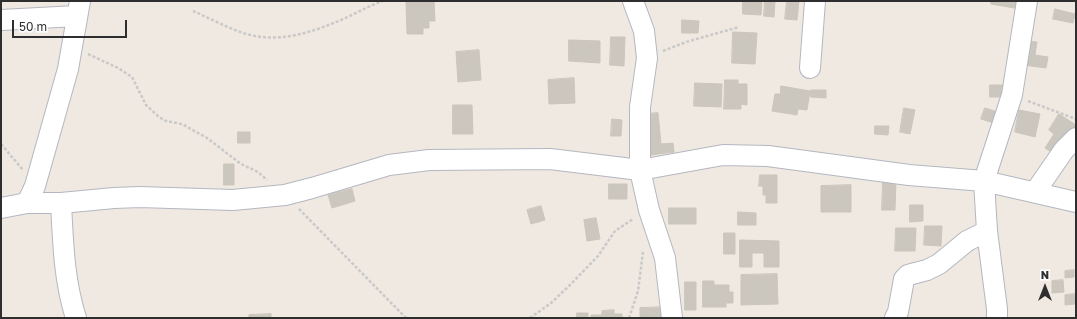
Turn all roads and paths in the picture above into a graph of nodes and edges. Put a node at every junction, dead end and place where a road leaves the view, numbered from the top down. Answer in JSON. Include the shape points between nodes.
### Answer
{"nodes":[{"id":1,"x":383,"y":1,"type":"edge"},
{"id":2,"x":633,"y":1,"type":"edge"},
{"id":3,"x":815,"y":1,"type":"edge"},
{"id":4,"x":1027,"y":1,"type":"edge"},
{"id":5,"x":78,"y":9,"type":"edge"},
{"id":6,"x":193,"y":11,"type":"dead end"},
{"id":7,"x":1,"y":20,"type":"edge"},
{"id":8,"x":739,"y":27,"type":"dead end"},
{"id":9,"x":72,"y":47,"type":"junction"},
{"id":10,"x":647,"y":58,"type":"junction"},
{"id":11,"x":810,"y":68,"type":"dead end"},
{"id":12,"x":1012,"y":95,"type":"junction"},
{"id":13,"x":1076,"y":119,"type":"edge"},
{"id":14,"x":1076,"y":138,"type":"edge"},
{"id":15,"x":1,"y":144,"type":"edge"},
{"id":16,"x":640,"y":170,"type":"junction"},
{"id":17,"x":984,"y":181,"type":"junction"},
{"id":18,"x":1035,"y":192,"type":"junction"},
{"id":19,"x":31,"y":194,"type":"junction"},
{"id":20,"x":285,"y":195,"type":"junction"},
{"id":21,"x":1076,"y":202,"type":"edge"},
{"id":22,"x":61,"y":203,"type":"junction"},
{"id":23,"x":1,"y":208,"type":"edge"},
{"id":24,"x":651,"y":215,"type":"junction"},
{"id":25,"x":987,"y":231,"type":"junction"},
{"id":26,"x":76,"y":318,"type":"edge"},
{"id":27,"x":406,"y":318,"type":"edge"},
{"id":28,"x":530,"y":318,"type":"edge"},
{"id":29,"x":629,"y":318,"type":"edge"},
{"id":30,"x":672,"y":318,"type":"edge"},
{"id":31,"x":894,"y":318,"type":"edge"},
{"id":32,"x":997,"y":318,"type":"edge"}],
"edges":[{"from":1,"to":6,"type":"path","via":[[341,20],[285,38],[268,38],[244,33]]},
{"from":2,"to":10,"type":"street","via":[[644,30]]},
{"from":3,"to":11,"type":"street"},
{"from":4,"to":12,"type":"street"},
{"from":5,"to":7,"type":"street"},
{"from":5,"to":9,"type":"street"},
{"from":8,"to":10,"type":"path","via":[[686,42]]},
{"from":9,"to":19,"type":"street","via":[[68,69]]},
{"from":9,"to":20,"type":"path","via":[[126,72],[132,77],[146,105],[154,113],[166,121],[182,124],[207,138],[241,164],[258,172]]},
{"from":10,"to":16,"type":"street","via":[[640,107]]},
{"from":12,"to":13,"type":"path"},
{"from":12,"to":17,"type":"street"},
{"from":14,"to":18,"type":"street","via":[[1064,150]]},
{"from":15,"to":19,"type":"path","via":[[7,150]]},
{"from":16,"to":17,"type":"street","via":[[723,155],[747,155],[909,175]]},
{"from":16,"to":20,"type":"street","via":[[550,159],[428,160],[389,165]]},
{"from":16,"to":24,"type":"street"},
{"from":17,"to":18,"type":"street"},
{"from":17,"to":25,"type":"street"},
{"from":18,"to":21,"type":"street"},
{"from":19,"to":22,"type":"street"},
{"from":19,"to":23,"type":"street"},
{"from":20,"to":22,"type":"street","via":[[233,200],[140,197]]},
{"from":20,"to":27,"type":"path"},
{"from":22,"to":26,"type":"street","via":[[65,271]]},
{"from":24,"to":28,"type":"path","via":[[623,224],[598,256],[570,285]]},
{"from":24,"to":29,"type":"path","via":[[645,237],[638,291]]},
{"from":24,"to":30,"type":"street","via":[[665,258]]},
{"from":25,"to":31,"type":"street","via":[[967,241],[939,264],[908,275],[904,279],[898,312]]},
{"from":25,"to":32,"type":"street"}]}
